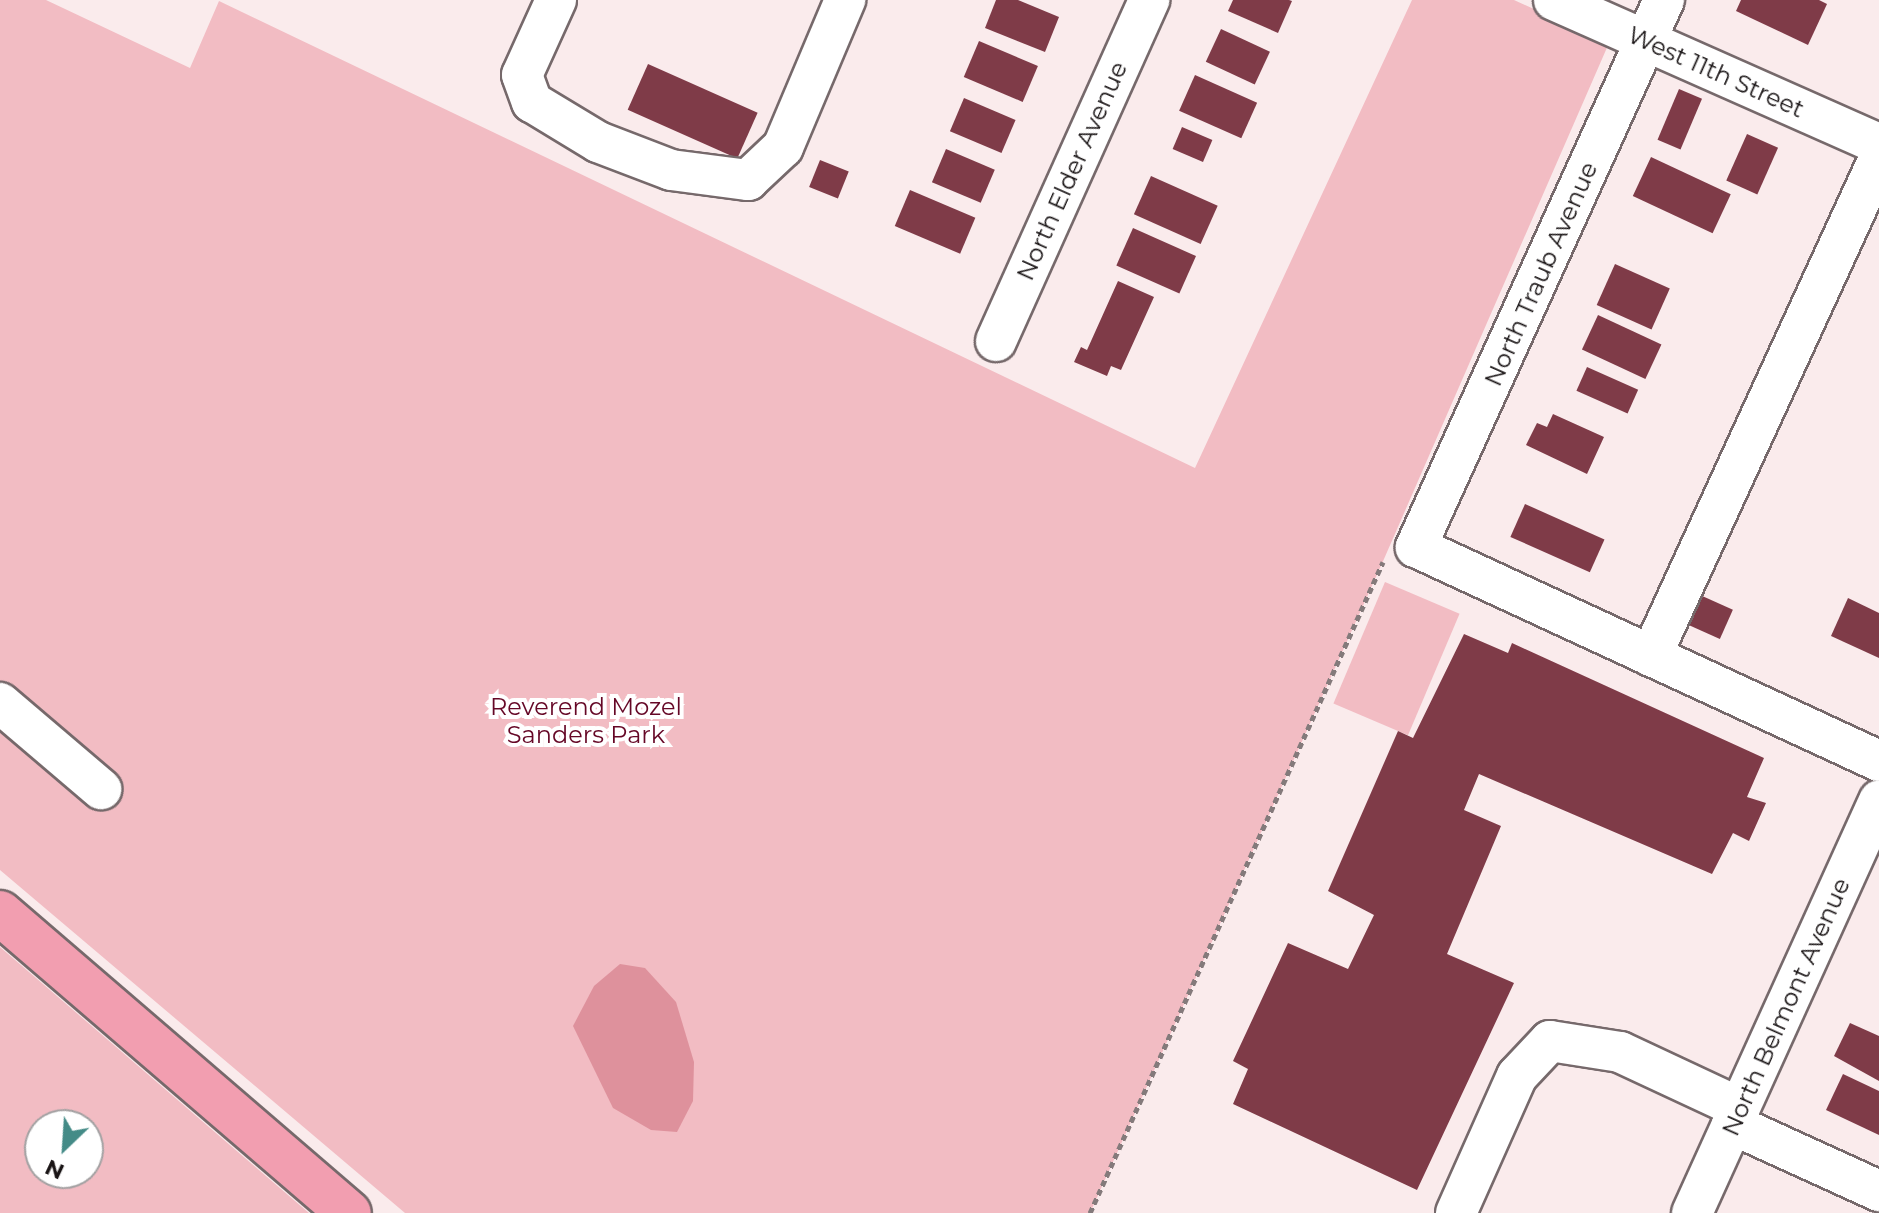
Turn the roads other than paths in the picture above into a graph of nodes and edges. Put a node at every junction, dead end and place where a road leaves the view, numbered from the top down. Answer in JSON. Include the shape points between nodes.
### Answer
{"nodes":[{"id":1,"x":556,"y":0,"type":"edge"},
{"id":2,"x":845,"y":0,"type":"edge"},
{"id":3,"x":1149,"y":0,"type":"edge"},
{"id":4,"x":1554,"y":0,"type":"edge"},
{"id":5,"x":1664,"y":0,"type":"edge"},
{"id":6,"x":1646,"y":41,"type":"junction"},
{"id":7,"x":1879,"y":144,"type":"edge"},
{"id":8,"x":1879,"y":159,"type":"edge"},
{"id":9,"x":996,"y":341,"type":"dead end"},
{"id":10,"x":1651,"y":656,"type":"junction"},
{"id":11,"x":0,"y":703,"type":"edge"},
{"id":12,"x":1879,"y":761,"type":"edge"},
{"id":13,"x":101,"y":789,"type":"dead end"},
{"id":14,"x":1879,"y":800,"type":"edge"},
{"id":15,"x":0,"y":913,"type":"edge"},
{"id":16,"x":1736,"y":1116,"type":"junction"},
{"id":17,"x":1879,"y":1191,"type":"edge"},
{"id":18,"x":349,"y":1213,"type":"edge"},
{"id":19,"x":1456,"y":1213,"type":"edge"},
{"id":20,"x":1692,"y":1213,"type":"edge"}],
"edges":[{"from":1,"to":2,"type":"street","via":[[522,75],[532,102],[598,142],[671,170],[748,180],[783,147]]},
{"from":3,"to":9,"type":"street","name":"North Elder Avenue"},
{"from":4,"to":6,"type":"street","name":"West 11th Street"},
{"from":5,"to":6,"type":"street","name":"North Traub Avenue"},
{"from":6,"to":7,"type":"street","name":"West 11th Street"},
{"from":6,"to":10,"type":"street","name":"North Traub Avenue","via":[[1416,547]]},
{"from":8,"to":10,"type":"street"},
{"from":10,"to":12,"type":"street"},
{"from":11,"to":13,"type":"street"},
{"from":14,"to":16,"type":"street","name":"North Belmont Avenue"},
{"from":15,"to":18,"type":"main road"},
{"from":16,"to":17,"type":"street"},
{"from":16,"to":19,"type":"street","via":[[1620,1052],[1550,1041],[1517,1076]]},
{"from":16,"to":20,"type":"street","name":"North Belmont Avenue"}]}
